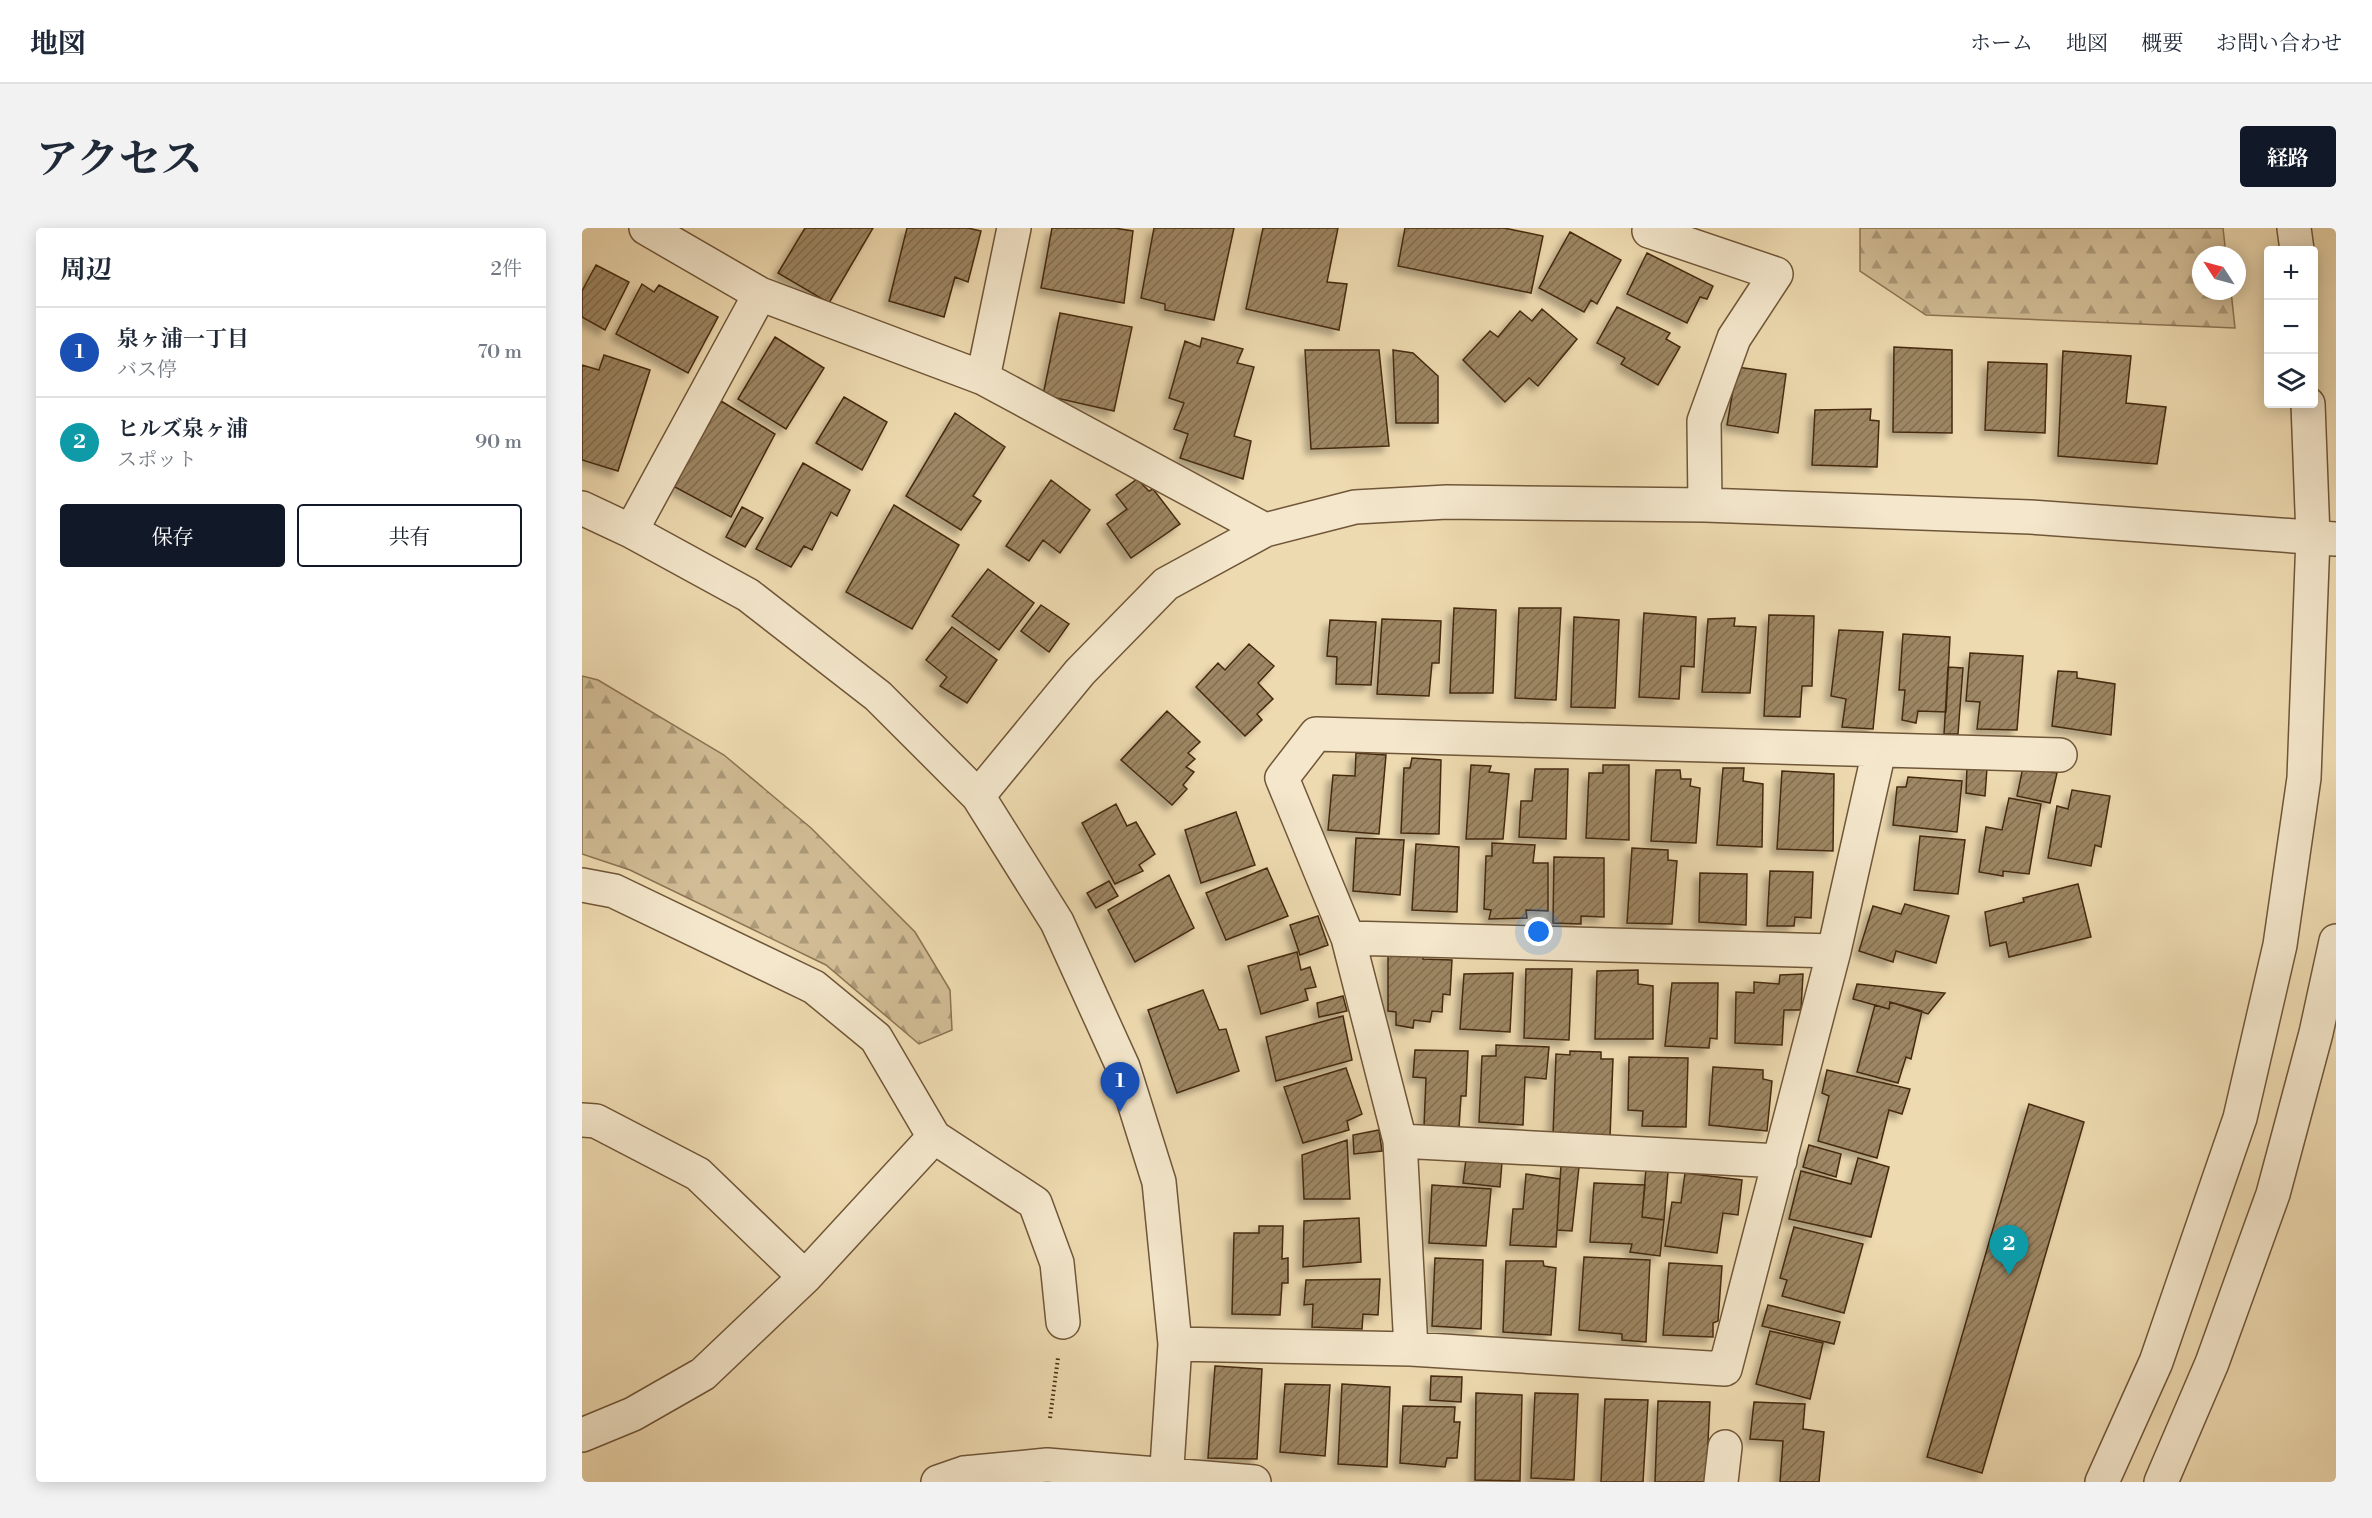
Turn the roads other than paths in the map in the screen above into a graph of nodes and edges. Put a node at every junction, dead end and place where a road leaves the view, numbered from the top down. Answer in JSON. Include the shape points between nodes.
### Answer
{"nodes":[{"id":1,"x":646,"y":228,"type":"edge"},
{"id":2,"x":1014,"y":228,"type":"edge"},
{"id":3,"x":2294,"y":228,"type":"edge"},
{"id":4,"x":1649,"y":231,"type":"dead end"},
{"id":5,"x":2296,"y":246,"type":"edge"},
{"id":6,"x":760,"y":294,"type":"junction"},
{"id":7,"x":984,"y":378,"type":"junction"},
{"id":8,"x":2309,"y":408,"type":"edge"},
{"id":9,"x":1705,"y":505,"type":"junction"},
{"id":10,"x":582,"y":508,"type":"edge"},
{"id":11,"x":1265,"y":530,"type":"junction"},
{"id":12,"x":631,"y":531,"type":"junction"},
{"id":13,"x":2325,"y":538,"type":"edge"},
{"id":14,"x":1879,"y":751,"type":"junction"},
{"id":15,"x":2060,"y":755,"type":"dead end"},
{"id":16,"x":978,"y":796,"type":"junction"},
{"id":17,"x":582,"y":885,"type":"edge"},
{"id":18,"x":1348,"y":938,"type":"junction"},
{"id":19,"x":2336,"y":941,"type":"edge"},
{"id":20,"x":1834,"y":951,"type":"junction"},
{"id":21,"x":582,"y":1120,"type":"edge"},
{"id":22,"x":934,"y":1137,"type":"junction"},
{"id":23,"x":1400,"y":1141,"type":"junction"},
{"id":24,"x":1780,"y":1161,"type":"junction"},
{"id":25,"x":805,"y":1277,"type":"junction"},
{"id":26,"x":1063,"y":1322,"type":"road end"},
{"id":27,"x":1175,"y":1344,"type":"junction"},
{"id":28,"x":1411,"y":1349,"type":"junction"},
{"id":29,"x":582,"y":1435,"type":"edge"},
{"id":30,"x":1725,"y":1447,"type":"dead end"},
{"id":31,"x":1166,"y":1478,"type":"edge"},
{"id":32,"x":938,"y":1482,"type":"edge"},
{"id":33,"x":1254,"y":1482,"type":"edge"},
{"id":34,"x":1721,"y":1482,"type":"edge"},
{"id":35,"x":2102,"y":1482,"type":"edge"},
{"id":36,"x":2161,"y":1482,"type":"edge"}],
"edges":[{"from":1,"to":6,"type":"street"},
{"from":2,"to":7,"type":"street"},
{"from":3,"to":5,"type":"street"},
{"from":4,"to":9,"type":"street","via":[[1776,274],[1734,338],[1704,421]]},
{"from":6,"to":7,"type":"street"},
{"from":6,"to":12,"type":"street"},
{"from":7,"to":11,"type":"street"},
{"from":8,"to":13,"type":"street"},
{"from":9,"to":11,"type":"street","via":[[1447,502],[1355,507]]},
{"from":9,"to":13,"type":"street","via":[[2030,517]]},
{"from":10,"to":12,"type":"street"},
{"from":11,"to":16,"type":"street","via":[[1166,584],[1080,672]]},
{"from":12,"to":16,"type":"street","via":[[748,595],[878,696]]},
{"from":13,"to":35,"type":"street","via":[[2304,778],[2280,945],[2240,1118],[2156,1362]]},
{"from":14,"to":15,"type":"street"},
{"from":14,"to":18,"type":"street","via":[[1316,734],[1282,778]]},
{"from":14,"to":20,"type":"street"},
{"from":16,"to":27,"type":"street","via":[[1057,922],[1123,1067],[1160,1182]]},
{"from":17,"to":22,"type":"street","via":[[615,891],[814,987],[876,1038]]},
{"from":18,"to":20,"type":"street"},
{"from":18,"to":23,"type":"street"},
{"from":19,"to":36,"type":"street","via":[[2273,1194],[2212,1364]]},
{"from":20,"to":24,"type":"street"},
{"from":21,"to":25,"type":"street","via":[[596,1121],[698,1174]]},
{"from":22,"to":25,"type":"street"},
{"from":22,"to":26,"type":"street","via":[[1035,1203],[1057,1263]]},
{"from":23,"to":24,"type":"street"},
{"from":23,"to":28,"type":"street"},
{"from":24,"to":28,"type":"street","via":[[1725,1369]]},
{"from":25,"to":29,"type":"street","via":[[703,1374],[633,1414]]},
{"from":27,"to":28,"type":"street"},
{"from":27,"to":31,"type":"street"},
{"from":30,"to":34,"type":"street"},
{"from":31,"to":32,"type":"street","via":[[1047,1465],[964,1473]]},
{"from":31,"to":33,"type":"street"}]}
